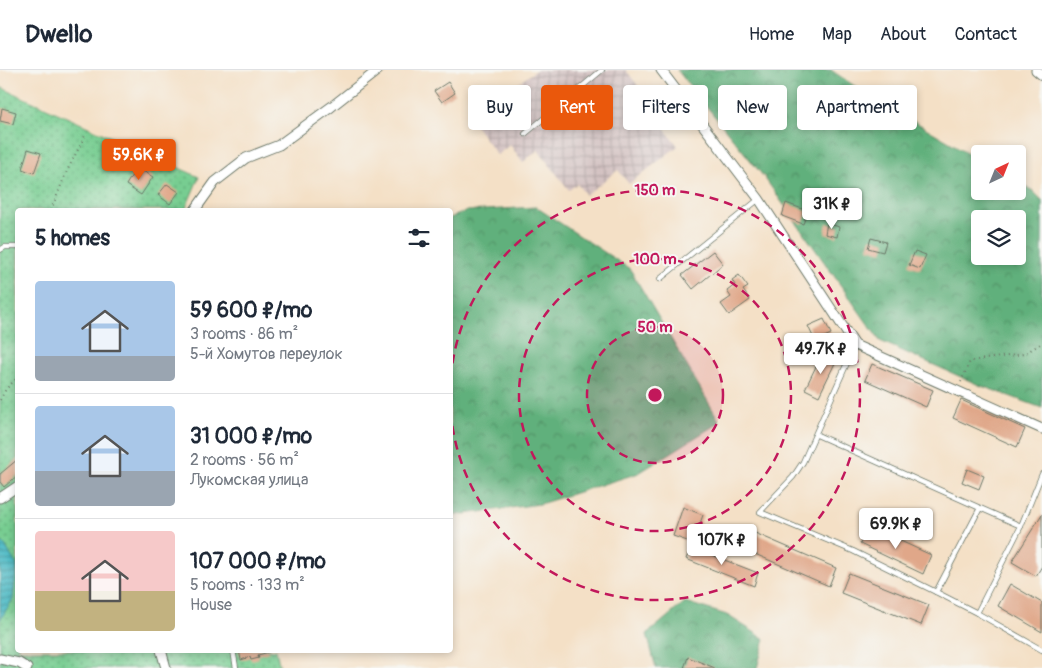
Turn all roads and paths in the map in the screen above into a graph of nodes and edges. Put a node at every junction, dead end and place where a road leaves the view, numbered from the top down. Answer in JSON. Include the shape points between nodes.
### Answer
{"nodes":[{"id":1,"x":378,"y":70,"type":"edge"},
{"id":2,"x":602,"y":70,"type":"edge"},
{"id":3,"x":661,"y":70,"type":"edge"},
{"id":4,"x":1036,"y":70,"type":"edge"},
{"id":5,"x":1042,"y":75,"type":"edge"},
{"id":6,"x":86,"y":134,"type":"dead end"},
{"id":7,"x":526,"y":134,"type":"dead end"},
{"id":8,"x":760,"y":200,"type":"junction"},
{"id":9,"x":52,"y":208,"type":"edge"},
{"id":10,"x":196,"y":208,"type":"edge"},
{"id":11,"x":15,"y":246,"type":"edge"},
{"id":12,"x":0,"y":250,"type":"edge"},
{"id":13,"x":660,"y":279,"type":"dead end"},
{"id":14,"x":1042,"y":343,"type":"edge"},
{"id":15,"x":855,"y":346,"type":"junction"},
{"id":16,"x":15,"y":380,"type":"edge"},
{"id":17,"x":957,"y":391,"type":"junction"},
{"id":18,"x":0,"y":400,"type":"edge"},
{"id":19,"x":1042,"y":429,"type":"edge"},
{"id":20,"x":817,"y":435,"type":"junction"},
{"id":21,"x":1042,"y":474,"type":"edge"},
{"id":22,"x":15,"y":488,"type":"edge"},
{"id":23,"x":0,"y":498,"type":"edge"},
{"id":24,"x":980,"y":508,"type":"junction"},
{"id":25,"x":1021,"y":526,"type":"junction"},
{"id":26,"x":936,"y":592,"type":"junction"},
{"id":27,"x":977,"y":613,"type":"junction"},
{"id":28,"x":1042,"y":650,"type":"edge"},
{"id":29,"x":162,"y":653,"type":"edge"},
{"id":30,"x":234,"y":653,"type":"edge"},
{"id":31,"x":0,"y":659,"type":"edge"},
{"id":32,"x":27,"y":668,"type":"edge"},
{"id":33,"x":166,"y":668,"type":"edge"},
{"id":34,"x":236,"y":668,"type":"edge"}],
"edges":[{"from":1,"to":10,"type":"street","via":[[279,145],[246,158],[215,182]]},
{"from":2,"to":7,"type":"lane"},
{"from":3,"to":8,"type":"street"},
{"from":4,"to":5,"type":"street"},
{"from":6,"to":9,"type":"path"},
{"from":8,"to":13,"type":"lane"},
{"from":8,"to":15,"type":"street"},
{"from":11,"to":12,"type":"lane"},
{"from":14,"to":17,"type":"path","via":[[1024,354],[970,360]]},
{"from":15,"to":17,"type":"street"},
{"from":15,"to":20,"type":"lane"},
{"from":16,"to":18,"type":"path"},
{"from":17,"to":19,"type":"street"},
{"from":20,"to":24,"type":"lane"},
{"from":20,"to":26,"type":"lane","via":[[793,477],[760,512],[853,551]]},
{"from":21,"to":25,"type":"lane"},
{"from":22,"to":23,"type":"street"},
{"from":24,"to":25,"type":"lane"},
{"from":24,"to":26,"type":"lane"},
{"from":25,"to":27,"type":"lane"},
{"from":26,"to":27,"type":"lane"},
{"from":27,"to":28,"type":"lane"},
{"from":29,"to":33,"type":"street"},
{"from":30,"to":34,"type":"lane"},
{"from":31,"to":32,"type":"street"}]}
